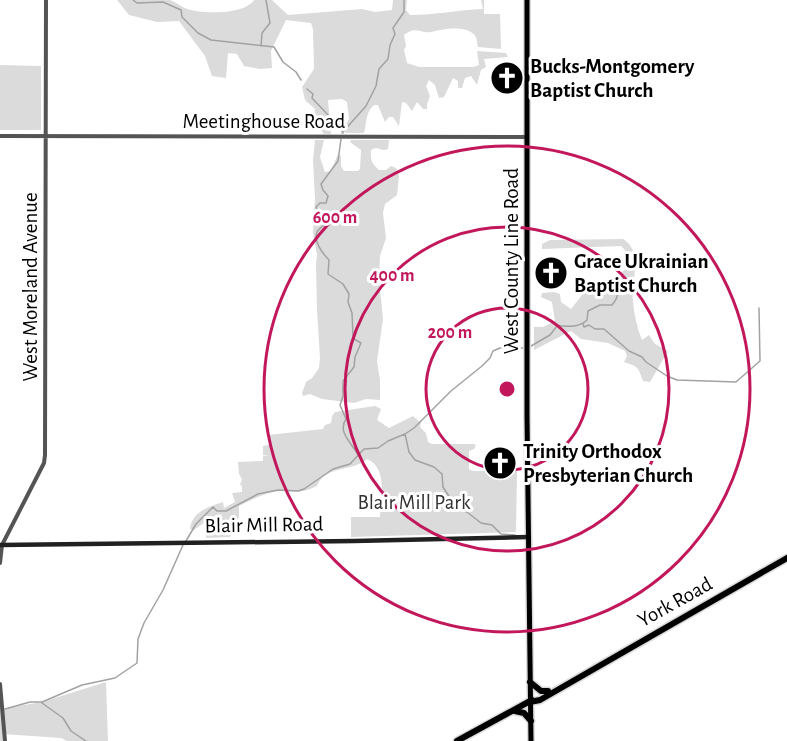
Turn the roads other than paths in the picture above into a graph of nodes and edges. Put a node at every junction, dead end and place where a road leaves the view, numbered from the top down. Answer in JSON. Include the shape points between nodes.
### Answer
{"nodes":[{"id":1,"x":46,"y":0,"type":"edge"},
{"id":2,"x":527,"y":0,"type":"edge"},
{"id":3,"x":45,"y":135,"type":"junction"},
{"id":4,"x":0,"y":136,"type":"edge"},
{"id":5,"x":528,"y":137,"type":"junction"},
{"id":6,"x":528,"y":537,"type":"junction"},
{"id":7,"x":1,"y":545,"type":"edge"},
{"id":8,"x":787,"y":558,"type":"edge"},
{"id":9,"x":0,"y":563,"type":"edge"},
{"id":10,"x":580,"y":675,"type":"junction"},
{"id":11,"x":530,"y":682,"type":"junction"},
{"id":12,"x":0,"y":684,"type":"edge"},
{"id":13,"x":548,"y":691,"type":"junction"},
{"id":14,"x":530,"y":702,"type":"junction"},
{"id":15,"x":514,"y":711,"type":"junction"},
{"id":16,"x":531,"y":721,"type":"junction"},
{"id":17,"x":5,"y":741,"type":"edge"},
{"id":18,"x":458,"y":741,"type":"edge"},
{"id":19,"x":531,"y":741,"type":"edge"}],
"edges":[{"from":1,"to":3,"type":"street","name":"West Moreland Avenue"},
{"from":2,"to":5,"type":"main road","name":"West County Line Road"},
{"from":3,"to":4,"type":"street","name":"Meetinghouse Road"},
{"from":3,"to":5,"type":"street","name":"Meetinghouse Road"},
{"from":3,"to":7,"type":"street","name":"West Moreland Avenue","via":[[45,455]]},
{"from":5,"to":6,"type":"main road","name":"West County Line Road"},
{"from":6,"to":7,"type":"main road","name":"Blair Mill Road"},
{"from":6,"to":11,"type":"main road","name":"West County Line Road"},
{"from":7,"to":9,"type":"street","name":"West Moreland Avenue"},
{"from":8,"to":10,"type":"highway","name":"York Road"},
{"from":10,"to":13,"type":"highway","name":"York Road"},
{"from":10,"to":14,"type":"highway","name":"York Road"},
{"from":11,"to":13,"type":"highway","via":[[541,692]]},
{"from":11,"to":14,"type":"main road","name":"West County Line Road"},
{"from":12,"to":17,"type":"street"},
{"from":13,"to":14,"type":"highway","name":"York Road"},
{"from":14,"to":15,"type":"highway"},
{"from":14,"to":16,"type":"main road","name":"West County Line Road"},
{"from":15,"to":16,"type":"highway","via":[[524,713]]},
{"from":15,"to":18,"type":"highway"},
{"from":16,"to":19,"type":"main road","name":"West County Line Road"}]}
